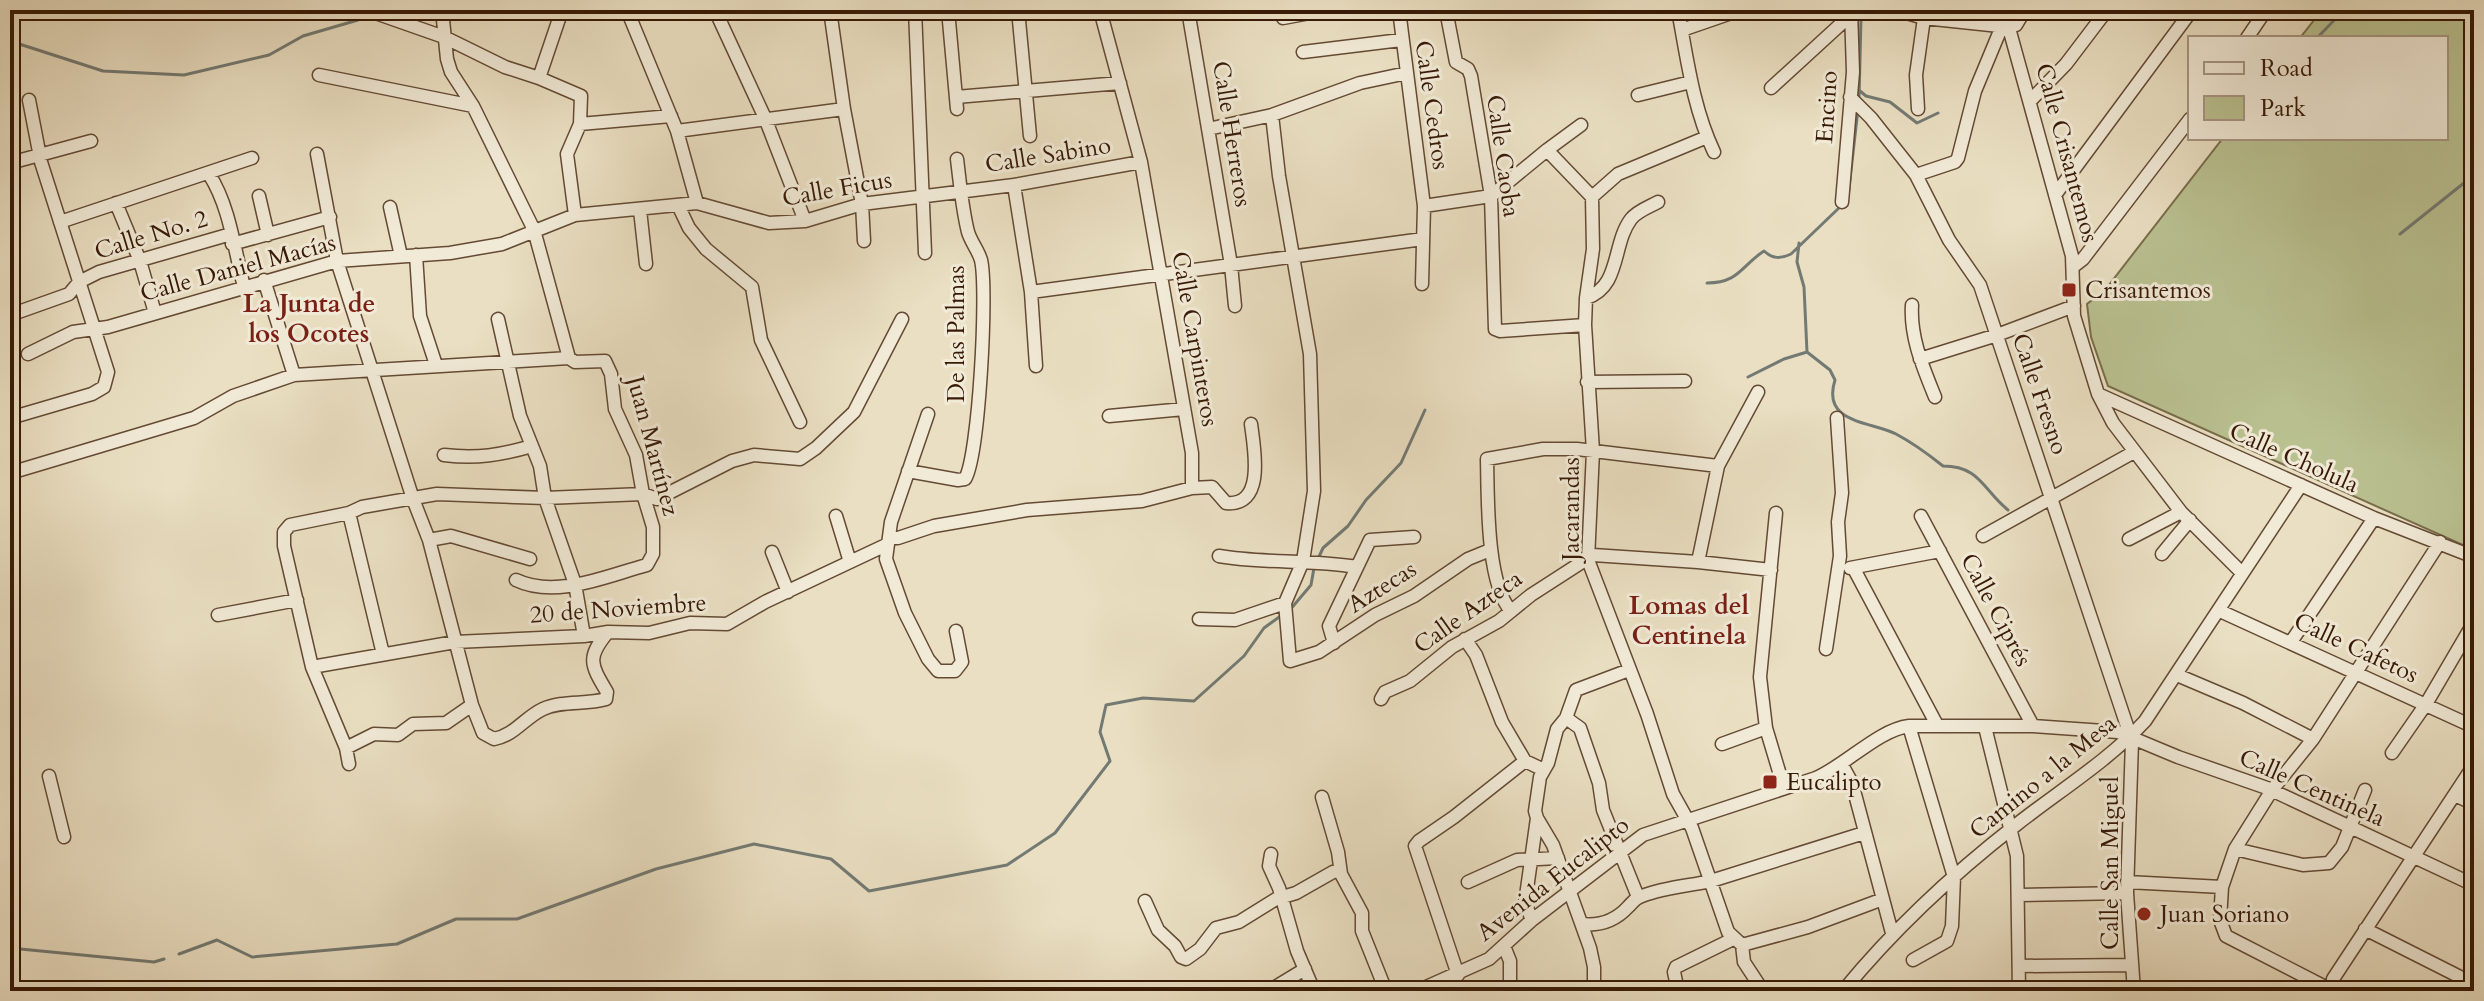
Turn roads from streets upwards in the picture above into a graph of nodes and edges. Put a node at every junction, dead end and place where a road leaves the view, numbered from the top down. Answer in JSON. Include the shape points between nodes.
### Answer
{"nodes":[{"id":1,"x":367,"y":10,"type":"edge"},
{"id":2,"x":442,"y":10,"type":"edge"},
{"id":3,"x":562,"y":10,"type":"edge"},
{"id":4,"x":627,"y":10,"type":"edge"},
{"id":5,"x":715,"y":10,"type":"edge"},
{"id":6,"x":830,"y":10,"type":"edge"},
{"id":7,"x":915,"y":10,"type":"edge"},
{"id":8,"x":948,"y":10,"type":"edge"},
{"id":9,"x":1018,"y":10,"type":"edge"},
{"id":10,"x":1100,"y":10,"type":"edge"},
{"id":11,"x":1188,"y":10,"type":"edge"},
{"id":12,"x":1326,"y":10,"type":"edge"},
{"id":13,"x":1399,"y":10,"type":"edge"},
{"id":14,"x":1446,"y":10,"type":"edge"},
{"id":15,"x":1678,"y":10,"type":"edge"},
{"id":16,"x":1740,"y":10,"type":"edge"},
{"id":17,"x":1896,"y":10,"type":"edge"},
{"id":18,"x":2004,"y":10,"type":"edge"},
{"id":19,"x":2025,"y":10,"type":"edge"},
{"id":20,"x":2107,"y":10,"type":"edge"},
{"id":21,"x":2192,"y":10,"type":"edge"},
{"id":22,"x":2250,"y":10,"type":"edge"},
{"id":23,"x":2266,"y":10,"type":"edge"},
{"id":24,"x":1853,"y":11,"type":"edge"},
{"id":25,"x":1283,"y":18,"type":"dead end"},
{"id":26,"x":1924,"y":18,"type":"junction"},
{"id":27,"x":2255,"y":24,"type":"junction"},
{"id":28,"x":2006,"y":26,"type":"junction"},
{"id":29,"x":1682,"y":30,"type":"junction"},
{"id":30,"x":2248,"y":36,"type":"edge"},
{"id":31,"x":444,"y":37,"type":"junction"},
{"id":32,"x":1401,"y":40,"type":"junction"},
{"id":33,"x":1303,"y":52,"type":"dead end"},
{"id":34,"x":1407,"y":73,"type":"junction"},
{"id":35,"x":319,"y":75,"type":"dead end"},
{"id":36,"x":539,"y":78,"type":"junction"},
{"id":37,"x":1691,"y":82,"type":"junction"},
{"id":38,"x":1120,"y":83,"type":"junction"},
{"id":39,"x":1771,"y":88,"type":"dead end"},
{"id":40,"x":1026,"y":91,"type":"junction"},
{"id":41,"x":1638,"y":95,"type":"dead end"},
{"id":42,"x":1850,"y":97,"type":"junction"},
{"id":43,"x":29,"y":100,"type":"dead end"},
{"id":44,"x":2030,"y":101,"type":"junction"},
{"id":45,"x":473,"y":106,"type":"junction"},
{"id":46,"x":844,"y":109,"type":"junction"},
{"id":47,"x":1918,"y":109,"type":"dead end"},
{"id":48,"x":1272,"y":115,"type":"junction"},
{"id":49,"x":671,"y":116,"type":"junction"},
{"id":50,"x":765,"y":118,"type":"junction"},
{"id":51,"x":2188,"y":122,"type":"edge"},
{"id":52,"x":580,"y":124,"type":"junction"},
{"id":53,"x":1581,"y":125,"type":"dead end"},
{"id":54,"x":1208,"y":129,"type":"junction"},
{"id":55,"x":677,"y":131,"type":"junction"},
{"id":56,"x":1030,"y":136,"type":"dead end"},
{"id":57,"x":1707,"y":137,"type":"junction"},
{"id":58,"x":91,"y":141,"type":"dead end"},
{"id":59,"x":1547,"y":150,"type":"junction"},
{"id":60,"x":1714,"y":152,"type":"dead end"},
{"id":61,"x":40,"y":154,"type":"junction"},
{"id":62,"x":317,"y":154,"type":"dead end"},
{"id":63,"x":252,"y":158,"type":"dead end"},
{"id":64,"x":957,"y":159,"type":"dead end"},
{"id":65,"x":1141,"y":162,"type":"junction"},
{"id":66,"x":10,"y":163,"type":"edge"},
{"id":67,"x":209,"y":174,"type":"junction"},
{"id":68,"x":1916,"y":175,"type":"junction"},
{"id":69,"x":1014,"y":185,"type":"junction"},
{"id":70,"x":961,"y":191,"type":"junction"},
{"id":71,"x":2055,"y":195,"type":"junction"},
{"id":72,"x":259,"y":196,"type":"dead end"},
{"id":73,"x":925,"y":196,"type":"junction"},
{"id":74,"x":1491,"y":196,"type":"junction"},
{"id":75,"x":1592,"y":197,"type":"junction"},
{"id":76,"x":1658,"y":202,"type":"dead end"},
{"id":77,"x":1842,"y":202,"type":"dead end"},
{"id":78,"x":116,"y":203,"type":"junction"},
{"id":79,"x":697,"y":203,"type":"junction"},
{"id":80,"x":862,"y":204,"type":"junction"},
{"id":81,"x":678,"y":205,"type":"junction"},
{"id":82,"x":1424,"y":206,"type":"junction"},
{"id":83,"x":390,"y":207,"type":"dead end"},
{"id":84,"x":640,"y":210,"type":"junction"},
{"id":85,"x":575,"y":215,"type":"junction"},
{"id":86,"x":330,"y":217,"type":"junction"},
{"id":87,"x":805,"y":221,"type":"junction"},
{"id":88,"x":60,"y":222,"type":"junction"},
{"id":89,"x":534,"y":230,"type":"junction"},
{"id":90,"x":268,"y":235,"type":"junction"},
{"id":91,"x":232,"y":239,"type":"junction"},
{"id":92,"x":1423,"y":239,"type":"junction"},
{"id":93,"x":864,"y":241,"type":"dead end"},
{"id":94,"x":1593,"y":249,"type":"junction"},
{"id":95,"x":925,"y":253,"type":"dead end"},
{"id":96,"x":416,"y":255,"type":"junction"},
{"id":97,"x":401,"y":256,"type":"junction"},
{"id":98,"x":1293,"y":256,"type":"junction"},
{"id":99,"x":1616,"y":260,"type":"junction"},
{"id":100,"x":140,"y":261,"type":"junction"},
{"id":101,"x":337,"y":261,"type":"junction"},
{"id":102,"x":646,"y":264,"type":"dead end"},
{"id":103,"x":1231,"y":265,"type":"junction"},
{"id":104,"x":2074,"y":266,"type":"junction"},
{"id":105,"x":1162,"y":276,"type":"junction"},
{"id":106,"x":264,"y":280,"type":"junction"},
{"id":107,"x":79,"y":282,"type":"junction"},
{"id":108,"x":1422,"y":284,"type":"dead end"},
{"id":109,"x":244,"y":287,"type":"junction"},
{"id":110,"x":1031,"y":292,"type":"junction"},
{"id":111,"x":1586,"y":298,"type":"junction"},
{"id":112,"x":1912,"y":305,"type":"dead end"},
{"id":113,"x":1235,"y":306,"type":"dead end"},
{"id":114,"x":2074,"y":306,"type":"junction"},
{"id":115,"x":155,"y":313,"type":"junction"},
{"id":116,"x":10,"y":315,"type":"edge"},
{"id":117,"x":498,"y":319,"type":"dead end"},
{"id":118,"x":902,"y":319,"type":"dead end"},
{"id":119,"x":1585,"y":325,"type":"junction"},
{"id":120,"x":97,"y":332,"type":"junction"},
{"id":121,"x":1997,"y":335,"type":"junction"},
{"id":122,"x":28,"y":354,"type":"dead end"},
{"id":123,"x":569,"y":358,"type":"junction"},
{"id":124,"x":1920,"y":359,"type":"junction"},
{"id":125,"x":510,"y":364,"type":"junction"},
{"id":126,"x":436,"y":365,"type":"junction"},
{"id":127,"x":1036,"y":366,"type":"dead end"},
{"id":128,"x":371,"y":368,"type":"junction"},
{"id":129,"x":294,"y":375,"type":"junction"},
{"id":130,"x":1685,"y":381,"type":"dead end"},
{"id":131,"x":1587,"y":382,"type":"junction"},
{"id":132,"x":1758,"y":392,"type":"dead end"},
{"id":133,"x":2098,"y":394,"type":"junction"},
{"id":134,"x":1935,"y":397,"type":"dead end"},
{"id":135,"x":1184,"y":409,"type":"junction"},
{"id":136,"x":928,"y":414,"type":"dead end"},
{"id":137,"x":1109,"y":416,"type":"dead end"},
{"id":138,"x":10,"y":418,"type":"edge"},
{"id":139,"x":1837,"y":418,"type":"dead end"},
{"id":140,"x":800,"y":422,"type":"dead end"},
{"id":141,"x":1251,"y":424,"type":"dead end"},
{"id":142,"x":532,"y":446,"type":"junction"},
{"id":143,"x":1593,"y":451,"type":"junction"},
{"id":144,"x":2134,"y":452,"type":"junction"},
{"id":145,"x":444,"y":455,"type":"dead end"},
{"id":146,"x":1718,"y":466,"type":"junction"},
{"id":147,"x":908,"y":471,"type":"junction"},
{"id":148,"x":10,"y":473,"type":"edge"},
{"id":149,"x":2301,"y":485,"type":"junction"},
{"id":150,"x":1192,"y":488,"type":"junction"},
{"id":151,"x":643,"y":494,"type":"junction"},
{"id":152,"x":545,"y":498,"type":"junction"},
{"id":153,"x":413,"y":499,"type":"junction"},
{"id":154,"x":2053,"y":499,"type":"junction"},
{"id":155,"x":349,"y":513,"type":"junction"},
{"id":156,"x":1776,"y":513,"type":"dead end"},
{"id":157,"x":836,"y":516,"type":"dead end"},
{"id":158,"x":1921,"y":516,"type":"dead end"},
{"id":159,"x":2185,"y":516,"type":"junction"},
{"id":160,"x":2374,"y":518,"type":"junction"},
{"id":161,"x":1983,"y":536,"type":"dead end"},
{"id":162,"x":1414,"y":537,"type":"dead end"},
{"id":163,"x":2129,"y":539,"type":"dead end"},
{"id":164,"x":429,"y":540,"type":"junction"},
{"id":165,"x":888,"y":542,"type":"junction"},
{"id":166,"x":2440,"y":542,"type":"junction"},
{"id":167,"x":1490,"y":550,"type":"junction"},
{"id":168,"x":1940,"y":551,"type":"junction"},
{"id":169,"x":772,"y":552,"type":"dead end"},
{"id":170,"x":2162,"y":554,"type":"dead end"},
{"id":171,"x":1219,"y":556,"type":"dead end"},
{"id":172,"x":2474,"y":557,"type":"edge"},
{"id":173,"x":1588,"y":558,"type":"junction"},
{"id":174,"x":530,"y":559,"type":"dead end"},
{"id":175,"x":1303,"y":561,"type":"junction"},
{"id":176,"x":850,"y":562,"type":"junction"},
{"id":177,"x":1698,"y":562,"type":"junction"},
{"id":178,"x":1356,"y":567,"type":"junction"},
{"id":179,"x":1838,"y":567,"type":"junction"},
{"id":180,"x":1854,"y":569,"type":"junction"},
{"id":181,"x":1771,"y":570,"type":"junction"},
{"id":182,"x":2242,"y":573,"type":"junction"},
{"id":183,"x":516,"y":580,"type":"dead end"},
{"id":184,"x":575,"y":584,"type":"junction"},
{"id":185,"x":788,"y":592,"type":"junction"},
{"id":186,"x":297,"y":600,"type":"junction"},
{"id":187,"x":1285,"y":603,"type":"junction"},
{"id":188,"x":1511,"y":611,"type":"junction"},
{"id":189,"x":2220,"y":611,"type":"junction"},
{"id":190,"x":218,"y":615,"type":"dead end"},
{"id":191,"x":1199,"y":619,"type":"dead end"},
{"id":192,"x":2474,"y":623,"type":"edge"},
{"id":193,"x":956,"y":631,"type":"dead end"},
{"id":194,"x":608,"y":632,"type":"junction"},
{"id":195,"x":584,"y":636,"type":"junction"},
{"id":196,"x":1465,"y":639,"type":"junction"},
{"id":197,"x":455,"y":642,"type":"junction"},
{"id":198,"x":2291,"y":642,"type":"junction"},
{"id":199,"x":1334,"y":643,"type":"junction"},
{"id":200,"x":1826,"y":649,"type":"dead end"},
{"id":201,"x":383,"y":654,"type":"junction"},
{"id":202,"x":312,"y":667,"type":"junction"},
{"id":203,"x":1629,"y":670,"type":"junction"},
{"id":204,"x":2354,"y":673,"type":"junction"},
{"id":205,"x":2177,"y":675,"type":"junction"},
{"id":206,"x":1381,"y":699,"type":"dead end"},
{"id":207,"x":2426,"y":704,"type":"junction"},
{"id":208,"x":472,"y":705,"type":"junction"},
{"id":209,"x":1566,"y":718,"type":"junction"},
{"id":210,"x":1937,"y":725,"type":"junction"},
{"id":211,"x":1909,"y":726,"type":"junction"},
{"id":212,"x":2033,"y":726,"type":"junction"},
{"id":213,"x":1985,"y":727,"type":"junction"},
{"id":214,"x":2474,"y":727,"type":"edge"},
{"id":215,"x":1766,"y":728,"type":"junction"},
{"id":216,"x":2130,"y":736,"type":"junction"},
{"id":217,"x":2313,"y":739,"type":"junction"},
{"id":218,"x":1722,"y":744,"type":"dead end"},
{"id":219,"x":346,"y":748,"type":"junction"},
{"id":220,"x":2392,"y":753,"type":"dead end"},
{"id":221,"x":1525,"y":761,"type":"junction"},
{"id":222,"x":349,"y":764,"type":"dead end"},
{"id":223,"x":1842,"y":765,"type":"junction"},
{"id":224,"x":2474,"y":765,"type":"edge"},
{"id":225,"x":1544,"y":770,"type":"junction"},
{"id":226,"x":49,"y":776,"type":"dead end"},
{"id":227,"x":1784,"y":788,"type":"junction"},
{"id":228,"x":2272,"y":790,"type":"junction"},
{"id":229,"x":2365,"y":790,"type":"dead end"},
{"id":230,"x":2455,"y":795,"type":"junction"},
{"id":231,"x":1322,"y":797,"type":"dead end"},
{"id":232,"x":2474,"y":804,"type":"edge"},
{"id":233,"x":1537,"y":818,"type":"junction"},
{"id":234,"x":1686,"y":819,"type":"junction"},
{"id":235,"x":2349,"y":827,"type":"junction"},
{"id":236,"x":2012,"y":828,"type":"junction"},
{"id":237,"x":1864,"y":833,"type":"junction"},
{"id":238,"x":64,"y":837,"type":"dead end"},
{"id":239,"x":2235,"y":849,"type":"junction"},
{"id":240,"x":1620,"y":851,"type":"junction"},
{"id":241,"x":1271,"y":854,"type":"dead end"},
{"id":242,"x":2414,"y":857,"type":"junction"},
{"id":243,"x":1558,"y":858,"type":"junction"},
{"id":244,"x":1533,"y":860,"type":"junction"},
{"id":245,"x":1340,"y":871,"type":"junction"},
{"id":246,"x":1954,"y":877,"type":"junction"},
{"id":247,"x":1711,"y":881,"type":"junction"},
{"id":248,"x":1468,"y":882,"type":"dead end"},
{"id":249,"x":2474,"y":885,"type":"edge"},
{"id":250,"x":2222,"y":887,"type":"junction"},
{"id":251,"x":2127,"y":888,"type":"junction"},
{"id":252,"x":1569,"y":891,"type":"junction"},
{"id":253,"x":2018,"y":895,"type":"junction"},
{"id":254,"x":1638,"y":897,"type":"junction"},
{"id":255,"x":1281,"y":898,"type":"junction"},
{"id":256,"x":1883,"y":899,"type":"junction"},
{"id":257,"x":1145,"y":901,"type":"dead end"},
{"id":258,"x":1532,"y":920,"type":"junction"},
{"id":259,"x":1582,"y":924,"type":"junction"},
{"id":260,"x":2365,"y":929,"type":"junction"},
{"id":261,"x":1892,"y":933,"type":"junction"},
{"id":262,"x":1738,"y":942,"type":"junction"},
{"id":263,"x":1504,"y":946,"type":"junction"},
{"id":264,"x":1913,"y":960,"type":"dead end"},
{"id":265,"x":2132,"y":965,"type":"junction"},
{"id":266,"x":2019,"y":966,"type":"junction"},
{"id":267,"x":1305,"y":969,"type":"junction"},
{"id":268,"x":1458,"y":975,"type":"junction"},
{"id":269,"x":2474,"y":984,"type":"edge"},
{"id":270,"x":1269,"y":991,"type":"edge"},
{"id":271,"x":1314,"y":991,"type":"edge"},
{"id":272,"x":1386,"y":991,"type":"edge"},
{"id":273,"x":1417,"y":991,"type":"edge"},
{"id":274,"x":1510,"y":991,"type":"edge"},
{"id":275,"x":1594,"y":991,"type":"edge"},
{"id":276,"x":1678,"y":991,"type":"edge"},
{"id":277,"x":1763,"y":991,"type":"edge"},
{"id":278,"x":1843,"y":991,"type":"edge"},
{"id":279,"x":2019,"y":991,"type":"edge"},
{"id":280,"x":2134,"y":991,"type":"edge"},
{"id":281,"x":2333,"y":991,"type":"edge"}],
"edges":[{"from":1,"to":31,"type":"street"},
{"from":2,"to":31,"type":"street"},
{"from":3,"to":36,"type":"street"},
{"from":4,"to":49,"type":"street"},
{"from":5,"to":50,"type":"street"},
{"from":6,"to":46,"type":"street"},
{"from":7,"to":73,"type":"street"},
{"from":8,"to":40,"type":"street","via":[[956,103]]},
{"from":9,"to":40,"type":"street"},
{"from":10,"to":38,"type":"street","name":"Calle Carpinteros"},
{"from":11,"to":54,"type":"street","name":"Calle Herreros"},
{"from":12,"to":25,"type":"street"},
{"from":13,"to":32,"type":"street","name":"Calle Cedros"},
{"from":14,"to":74,"type":"street","name":"Calle Caoba","via":[[1456,62],[1471,76]]},
{"from":15,"to":29,"type":"street"},
{"from":16,"to":29,"type":"street"},
{"from":17,"to":26,"type":"street"},
{"from":18,"to":28,"type":"street","name":"Calle Crisantemos"},
{"from":19,"to":28,"type":"street","via":[[2016,25]]},
{"from":20,"to":44,"type":"street"},
{"from":21,"to":71,"type":"street"},
{"from":22,"to":27,"type":"street"},
{"from":23,"to":27,"type":"street"},
{"from":24,"to":39,"type":"street"},
{"from":24,"to":42,"type":"street","name":"Encino"},
{"from":26,"to":28,"type":"street"},
{"from":26,"to":47,"type":"street","via":[[1916,75]]},
{"from":27,"to":30,"type":"street"},
{"from":28,"to":44,"type":"street","name":"Calle Crisantemos"},
{"from":28,"to":68,"type":"street","via":[[1975,91],[1958,158]]},
{"from":29,"to":37,"type":"street"},
{"from":31,"to":36,"type":"street"},
{"from":31,"to":45,"type":"street","via":[[451,72]]},
{"from":32,"to":33,"type":"street"},
{"from":32,"to":34,"type":"street","name":"Calle Cedros"},
{"from":34,"to":48,"type":"street","via":[[1360,83]]},
{"from":34,"to":82,"type":"street","name":"Calle Cedros"},
{"from":35,"to":45,"type":"street"},
{"from":36,"to":52,"type":"street","via":[[581,96]]},
{"from":37,"to":41,"type":"street"},
{"from":37,"to":57,"type":"street"},
{"from":38,"to":40,"type":"street"},
{"from":38,"to":65,"type":"street","name":"Calle Carpinteros"},
{"from":40,"to":56,"type":"street"},
{"from":42,"to":68,"type":"street","name":"Calle Fresno"},
{"from":42,"to":77,"type":"street","name":"Encino"},
{"from":43,"to":61,"type":"street"},
{"from":44,"to":71,"type":"street","name":"Calle Crisantemos"},
{"from":45,"to":89,"type":"street"},
{"from":46,"to":50,"type":"street"},
{"from":46,"to":80,"type":"street"},
{"from":48,"to":54,"type":"street"},
{"from":48,"to":98,"type":"street"},
{"from":49,"to":52,"type":"street"},
{"from":49,"to":55,"type":"street"},
{"from":50,"to":55,"type":"street"},
{"from":50,"to":87,"type":"street"},
{"from":51,"to":104,"type":"street"},
{"from":52,"to":85,"type":"street","via":[[567,154]]},
{"from":53,"to":59,"type":"street"},
{"from":54,"to":103,"type":"street","name":"Calle Herreros"},
{"from":55,"to":79,"type":"street"},
{"from":57,"to":60,"type":"street"},
{"from":57,"to":75,"type":"street","via":[[1618,174]]},
{"from":58,"to":61,"type":"street"},
{"from":59,"to":74,"type":"street"},
{"from":59,"to":75,"type":"street"},
{"from":61,"to":66,"type":"street"},
{"from":61,"to":88,"type":"street"},
{"from":62,"to":86,"type":"street"},
{"from":63,"to":67,"type":"street"},
{"from":64,"to":70,"type":"street","name":"De las Palmas"},
{"from":65,"to":69,"type":"street","name":"Calle Sabino"},
{"from":65,"to":105,"type":"street","name":"Calle Carpinteros"},
{"from":67,"to":78,"type":"street"},
{"from":67,"to":91,"type":"street","via":[[227,210]]},
{"from":68,"to":121,"type":"street","name":"Calle Fresno","via":[[1949,240],[1980,285]]},
{"from":69,"to":70,"type":"street","name":"Calle Sabino"},
{"from":69,"to":110,"type":"street"},
{"from":70,"to":73,"type":"street","name":"Calle Ficus"},
{"from":70,"to":147,"type":"street","name":"De las Palmas","via":[[982,275],[974,451],[965,479]]},
{"from":71,"to":104,"type":"street","name":"Calle Crisantemos"},
{"from":72,"to":90,"type":"street"},
{"from":73,"to":80,"type":"street","name":"Calle Ficus"},
{"from":73,"to":95,"type":"street"},
{"from":74,"to":82,"type":"street"},
{"from":74,"to":119,"type":"street","name":"Calle Caoba","via":[[1495,329]]},
{"from":75,"to":94,"type":"street","name":"Jacarandas"},
{"from":76,"to":99,"type":"street","via":[[1633,216]]},
{"from":78,"to":88,"type":"street"},
{"from":78,"to":100,"type":"street"},
{"from":79,"to":81,"type":"street","name":"Calle Ficus"},
{"from":79,"to":87,"type":"street","name":"Calle Ficus","via":[[769,223]]},
{"from":80,"to":87,"type":"street","name":"Calle Ficus"},
{"from":80,"to":93,"type":"street"},
{"from":81,"to":84,"type":"street","name":"Calle Ficus"},
{"from":81,"to":140,"type":"street","via":[[706,249],[752,287],[761,340]]},
{"from":82,"to":92,"type":"street","name":"Calle Cedros"},
{"from":83,"to":97,"type":"street"},
{"from":84,"to":85,"type":"street","name":"Calle Ficus"},
{"from":84,"to":102,"type":"street"},
{"from":85,"to":89,"type":"street","name":"Calle Ficus"},
{"from":86,"to":90,"type":"street"},
{"from":86,"to":101,"type":"street"},
{"from":88,"to":107,"type":"street"},
{"from":89,"to":96,"type":"street","name":"Calle Daniel Macías","via":[[502,244]]},
{"from":89,"to":123,"type":"street"},
{"from":90,"to":91,"type":"street"},
{"from":91,"to":100,"type":"street","name":"Calle No. 2"},
{"from":91,"to":109,"type":"street","name":"Calle No. 2"},
{"from":92,"to":98,"type":"street"},
{"from":92,"to":108,"type":"street","name":"Calle Cedros"},
{"from":94,"to":99,"type":"street"},
{"from":94,"to":111,"type":"street","name":"Jacarandas"},
{"from":96,"to":97,"type":"street","name":"Calle Daniel Macías"},
{"from":96,"to":126,"type":"street","via":[[420,316]]},
{"from":97,"to":101,"type":"street","name":"Calle Daniel Macías"},
{"from":98,"to":103,"type":"street"},
{"from":98,"to":175,"type":"street","via":[[1310,354],[1314,491]]},
{"from":99,"to":111,"type":"street","via":[[1601,292]]},
{"from":100,"to":107,"type":"street","name":"Calle No. 2"},
{"from":100,"to":115,"type":"street"},
{"from":101,"to":106,"type":"street","name":"Calle Daniel Macías"},
{"from":101,"to":128,"type":"street"},
{"from":103,"to":105,"type":"street"},
{"from":103,"to":113,"type":"street","name":"Calle Herreros"},
{"from":104,"to":114,"type":"street","name":"Calle Crisantemos"},
{"from":105,"to":110,"type":"street"},
{"from":105,"to":135,"type":"street","name":"Calle Carpinteros"},
{"from":106,"to":109,"type":"street","name":"Calle Daniel Macías"},
{"from":106,"to":129,"type":"street"},
{"from":107,"to":116,"type":"street","name":"Calle No. 2","via":[[69,294]]},
{"from":107,"to":120,"type":"street"},
{"from":109,"to":115,"type":"street","name":"Calle Daniel Macías"},
{"from":110,"to":127,"type":"street"},
{"from":111,"to":119,"type":"street","name":"Jacarandas"},
{"from":112,"to":124,"type":"street"},
{"from":114,"to":121,"type":"street"},
{"from":114,"to":133,"type":"street","name":"Calle Crisantemos"},
{"from":115,"to":120,"type":"street","name":"Calle Daniel Macías"},
{"from":117,"to":125,"type":"street"},
{"from":118,"to":151,"type":"street","via":[[854,412],[800,459],[754,455],[657,499]]},
{"from":119,"to":131,"type":"street","name":"Jacarandas"},
{"from":120,"to":122,"type":"street","name":"Calle Daniel Macías","via":[[73,332]]},
{"from":120,"to":138,"type":"street","via":[[108,372],[104,387]]},
{"from":121,"to":124,"type":"street"},
{"from":121,"to":154,"type":"street","name":"Calle Fresno"},
{"from":123,"to":125,"type":"street"},
{"from":123,"to":151,"type":"street","name":"Juan Martínez","via":[[605,361]]},
{"from":124,"to":134,"type":"street"},
{"from":125,"to":126,"type":"street"},
{"from":125,"to":142,"type":"street"},
{"from":126,"to":128,"type":"street"},
{"from":128,"to":129,"type":"street"},
{"from":128,"to":153,"type":"street"},
{"from":129,"to":148,"type":"street","via":[[233,396],[194,418]]},
{"from":130,"to":131,"type":"street"},
{"from":131,"to":143,"type":"street","name":"Jacarandas"},
{"from":132,"to":146,"type":"street"},
{"from":133,"to":144,"type":"street","name":"Calle Crisantemos"},
{"from":133,"to":149,"type":"street","name":"Calle Cholula"},
{"from":135,"to":137,"type":"street"},
{"from":135,"to":150,"type":"street","name":"Calle Carpinteros"},
{"from":136,"to":147,"type":"street"},
{"from":139,"to":179,"type":"street","via":[[1842,493]]},
{"from":141,"to":150,"type":"street","via":[[1255,475],[1246,498],[1226,503],[1212,487]]},
{"from":142,"to":145,"type":"street","via":[[474,459]]},
{"from":142,"to":152,"type":"street"},
{"from":143,"to":146,"type":"street"},
{"from":143,"to":167,"type":"street","via":[[1543,449],[1487,459]]},
{"from":143,"to":173,"type":"street","name":"Jacarandas"},
{"from":144,"to":154,"type":"street"},
{"from":144,"to":159,"type":"street","name":"Calle Crisantemos"},
{"from":146,"to":177,"type":"street"},
{"from":147,"to":165,"type":"street"},
{"from":149,"to":160,"type":"street","name":"Calle Cholula"},
{"from":149,"to":182,"type":"street"},
{"from":150,"to":165,"type":"street","name":"20 de Noviembre","via":[[1142,501],[1027,510],[934,526]]},
{"from":151,"to":152,"type":"street"},
{"from":151,"to":184,"type":"street","name":"Juan Martínez","via":[[653,527],[653,554],[647,565]]},
{"from":152,"to":153,"type":"street","via":[[450,494]]},
{"from":152,"to":184,"type":"street"},
{"from":153,"to":155,"type":"street"},
{"from":153,"to":164,"type":"street"},
{"from":154,"to":161,"type":"street"},
{"from":154,"to":216,"type":"street","name":"Calle Fresno"},
{"from":155,"to":186,"type":"street","via":[[290,525],[284,532]]},
{"from":155,"to":201,"type":"street"},
{"from":156,"to":181,"type":"street"},
{"from":157,"to":176,"type":"street"},
{"from":158,"to":168,"type":"street","name":"Calle Ciprés"},
{"from":159,"to":163,"type":"street"},
{"from":159,"to":170,"type":"street"},
{"from":159,"to":182,"type":"street","name":"Calle Crisantemos"},
{"from":160,"to":166,"type":"street","name":"Calle Cholula"},
{"from":160,"to":198,"type":"street"},
{"from":162,"to":178,"type":"street","via":[[1371,539]]},
{"from":164,"to":174,"type":"street","via":[[451,536]]},
{"from":164,"to":197,"type":"street"},
{"from":165,"to":176,"type":"street","name":"20 de Noviembre"},
{"from":165,"to":193,"type":"street","via":[[886,559],[905,613],[938,671],[955,671],[962,662]]},
{"from":166,"to":172,"type":"street","name":"Calle Cholula"},
{"from":166,"to":204,"type":"street"},
{"from":167,"to":188,"type":"street"},
{"from":167,"to":199,"type":"street","name":"Aztecas"},
{"from":168,"to":180,"type":"street"},
{"from":168,"to":212,"type":"street","name":"Calle Ciprés"},
{"from":169,"to":185,"type":"street"},
{"from":171,"to":175,"type":"street","name":"Aztecas"},
{"from":173,"to":177,"type":"street","via":[[1598,554]]},
{"from":173,"to":188,"type":"street","name":"Calle Azteca"},
{"from":173,"to":203,"type":"street","name":"Jacarandas"},
{"from":175,"to":178,"type":"street","name":"Aztecas"},
{"from":175,"to":187,"type":"street"},
{"from":176,"to":185,"type":"street","name":"20 de Noviembre"},
{"from":177,"to":181,"type":"street"},
{"from":178,"to":199,"type":"street","via":[[1329,626]]},
{"from":179,"to":180,"type":"street"},
{"from":179,"to":200,"type":"street"},
{"from":180,"to":210,"type":"street"},
{"from":181,"to":215,"type":"street","via":[[1760,677]]},
{"from":182,"to":189,"type":"street","name":"Camino a la Mesa"},
{"from":183,"to":184,"type":"street","via":[[545,589]]},
{"from":184,"to":195,"type":"street"},
{"from":185,"to":194,"type":"street","name":"20 de Noviembre","via":[[727,624]]},
{"from":186,"to":190,"type":"street"},
{"from":186,"to":202,"type":"street"},
{"from":187,"to":191,"type":"street","via":[[1235,620]]},
{"from":187,"to":199,"type":"street","name":"Aztecas","via":[[1290,661]]},
{"from":188,"to":196,"type":"street","name":"Calle Azteca"},
{"from":189,"to":198,"type":"street","name":"Calle Cafetos"},
{"from":189,"to":205,"type":"street","name":"Camino a la Mesa"},
{"from":192,"to":207,"type":"street"},
{"from":194,"to":195,"type":"street","name":"20 de Noviembre"},
{"from":194,"to":208,"type":"street","via":[[591,658],[606,699],[543,709],[506,737],[494,739],[483,733]]},
{"from":195,"to":197,"type":"street","name":"20 de Noviembre"},
{"from":196,"to":206,"type":"street","name":"Calle Azteca"},
{"from":196,"to":221,"type":"street"},
{"from":197,"to":201,"type":"street","name":"20 de Noviembre"},
{"from":197,"to":208,"type":"street"},
{"from":198,"to":204,"type":"street","name":"Calle Cafetos"},
{"from":201,"to":202,"type":"street","name":"20 de Noviembre"},
{"from":202,"to":219,"type":"street"},
{"from":203,"to":209,"type":"street","via":[[1576,690]]},
{"from":203,"to":234,"type":"street","name":"Jacarandas"},
{"from":204,"to":207,"type":"street","name":"Calle Cafetos"},
{"from":204,"to":217,"type":"street"},
{"from":205,"to":216,"type":"street","name":"Camino a la Mesa"},
{"from":205,"to":217,"type":"street"},
{"from":207,"to":214,"type":"street","name":"Calle Cafetos"},
{"from":207,"to":220,"type":"street"},
{"from":208,"to":219,"type":"street","via":[[446,723],[413,724],[398,735],[374,734]]},
{"from":209,"to":225,"type":"street","via":[[1557,729]]},
{"from":209,"to":240,"type":"street","via":[[1580,728]]},
{"from":210,"to":211,"type":"street","name":"Avenida Eucalipto"},
{"from":210,"to":213,"type":"street","name":"Avenida Eucalipto"},
{"from":211,"to":223,"type":"street","name":"Avenida Eucalipto","via":[[1890,731]]},
{"from":211,"to":246,"type":"street"},
{"from":212,"to":213,"type":"street","name":"Avenida Eucalipto"},
{"from":212,"to":216,"type":"street","name":"Avenida Eucalipto"},
{"from":213,"to":236,"type":"street"},
{"from":215,"to":218,"type":"street"},
{"from":215,"to":227,"type":"street"},
{"from":216,"to":228,"type":"street","name":"Calle Centinela"},
{"from":216,"to":236,"type":"street","name":"Camino a la Mesa"},
{"from":216,"to":251,"type":"street","name":"Calle San Miguel","via":[[2134,754]]},
{"from":217,"to":228,"type":"street"},
{"from":219,"to":222,"type":"street"},
{"from":221,"to":225,"type":"street"},
{"from":221,"to":268,"type":"street","via":[[1415,846]]},
{"from":223,"to":227,"type":"street","name":"Avenida Eucalipto"},
{"from":223,"to":237,"type":"street"},
{"from":224,"to":230,"type":"street"},
{"from":225,"to":233,"type":"street"},
{"from":226,"to":238,"type":"street"},
{"from":227,"to":234,"type":"street","name":"Avenida Eucalipto"},
{"from":228,"to":235,"type":"street","name":"Calle Centinela"},
{"from":228,"to":239,"type":"street"},
{"from":229,"to":235,"type":"street"},
{"from":230,"to":232,"type":"street"},
{"from":230,"to":242,"type":"street"},
{"from":231,"to":245,"type":"street"},
{"from":233,"to":243,"type":"street"},
{"from":233,"to":244,"type":"street"},
{"from":234,"to":240,"type":"street","name":"Avenida Eucalipto","via":[[1650,831]]},
{"from":234,"to":247,"type":"street","name":"Jacarandas"},
{"from":235,"to":239,"type":"street","via":[[2329,863],[2303,865]]},
{"from":235,"to":242,"type":"street","name":"Calle Centinela"},
{"from":236,"to":246,"type":"street","name":"Camino a la Mesa"},
{"from":236,"to":253,"type":"street"},
{"from":237,"to":247,"type":"street"},
{"from":237,"to":256,"type":"street"},
{"from":239,"to":250,"type":"street"},
{"from":240,"to":252,"type":"street","name":"Avenida Eucalipto"},
{"from":240,"to":254,"type":"street"},
{"from":241,"to":255,"type":"street","via":[[1269,866]]},
{"from":242,"to":249,"type":"street","name":"Calle Centinela"},
{"from":242,"to":260,"type":"street"},
{"from":243,"to":244,"type":"street"},
{"from":243,"to":252,"type":"street"},
{"from":244,"to":248,"type":"street","via":[[1513,861]]},
{"from":244,"to":258,"type":"street","via":[[1525,903]]},
{"from":245,"to":255,"type":"street"},
{"from":245,"to":272,"type":"street","via":[[1362,913],[1362,931]]},
{"from":246,"to":261,"type":"street","name":"Camino a la Mesa"},
{"from":246,"to":264,"type":"street","via":[[1947,941]]},
{"from":247,"to":254,"type":"street"},
{"from":247,"to":262,"type":"street","name":"Jacarandas","via":[[1728,932]]},
{"from":250,"to":251,"type":"street"},
{"from":250,"to":281,"type":"street","via":[[2220,920],[2226,936]]},
{"from":251,"to":253,"type":"street"},
{"from":251,"to":265,"type":"street","name":"Calle San Miguel"},
{"from":252,"to":258,"type":"street","name":"Avenida Eucalipto"},
{"from":252,"to":259,"type":"street"},
{"from":253,"to":266,"type":"street"},
{"from":254,"to":259,"type":"street","via":[[1616,917],[1597,925]]},
{"from":255,"to":257,"type":"street","via":[[1239,922],[1216,928],[1186,959],[1158,930]]},
{"from":255,"to":267,"type":"street"},
{"from":256,"to":261,"type":"street"},
{"from":256,"to":262,"type":"street","via":[[1808,927]]},
{"from":258,"to":263,"type":"street","name":"Avenida Eucalipto"},
{"from":259,"to":275,"type":"street","via":[[1592,957]]},
{"from":260,"to":269,"type":"street"},
{"from":260,"to":281,"type":"street","via":[[2333,979]]},
{"from":261,"to":278,"type":"street","name":"Camino a la Mesa"},
{"from":262,"to":276,"type":"street","via":[[1675,968]]},
{"from":262,"to":277,"type":"street","name":"Jacarandas"},
{"from":263,"to":268,"type":"street","name":"Avenida Eucalipto"},
{"from":263,"to":274,"type":"street","via":[[1510,957]]},
{"from":265,"to":266,"type":"street"},
{"from":265,"to":280,"type":"street","name":"Calle San Miguel"},
{"from":266,"to":279,"type":"street"},
{"from":267,"to":270,"type":"street"},
{"from":267,"to":271,"type":"street"},
{"from":268,"to":273,"type":"street","name":"Avenida Eucalipto"}]}
